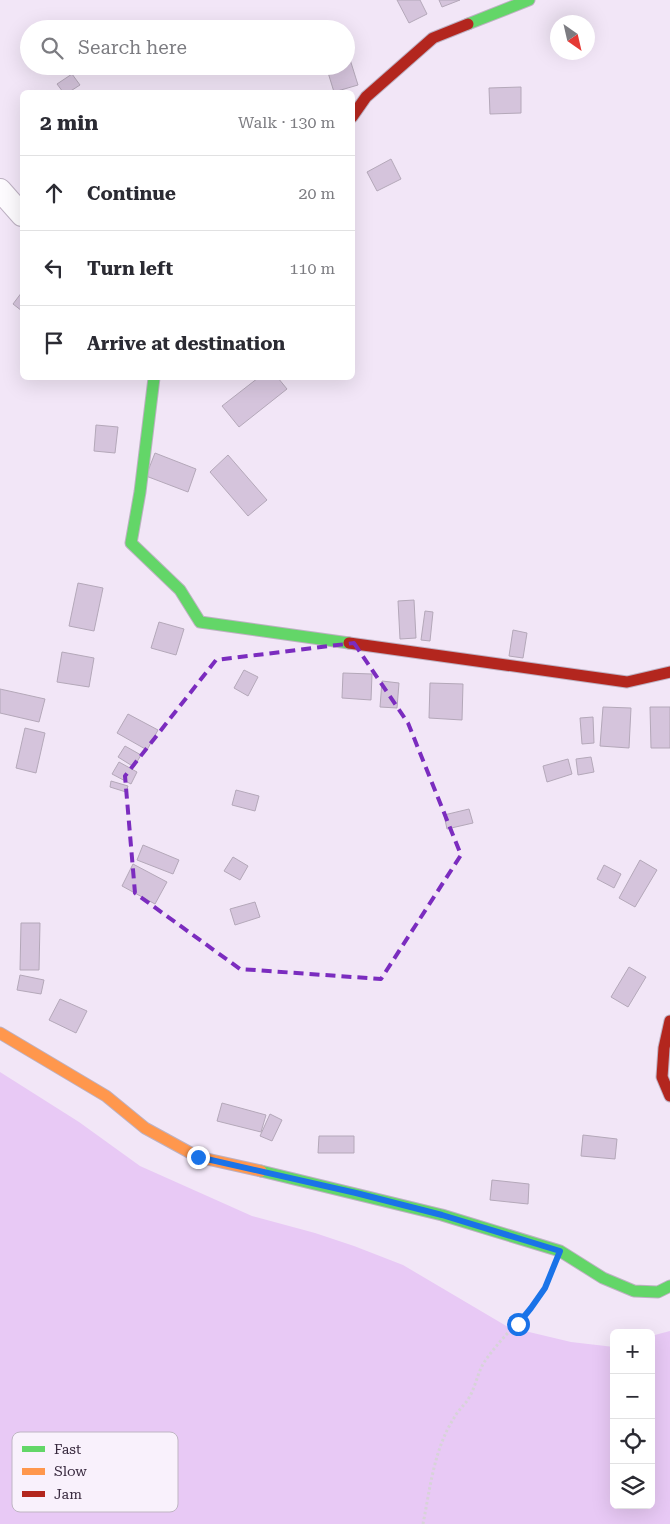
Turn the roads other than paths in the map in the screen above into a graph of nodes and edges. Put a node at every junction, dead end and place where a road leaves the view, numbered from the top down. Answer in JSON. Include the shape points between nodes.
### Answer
{"nodes":[{"id":1,"x":529,"y":0,"type":"edge"},
{"id":2,"x":355,"y":113,"type":"edge"},
{"id":3,"x":0,"y":190,"type":"edge"},
{"id":4,"x":20,"y":213,"type":"edge"},
{"id":5,"x":154,"y":380,"type":"edge"},
{"id":6,"x":670,"y":672,"type":"edge"},
{"id":7,"x":670,"y":1021,"type":"edge"},
{"id":8,"x":0,"y":1033,"type":"edge"},
{"id":9,"x":670,"y":1096,"type":"edge"},
{"id":10,"x":670,"y":1286,"type":"edge"}],
"edges":[{"from":1,"to":2,"type":"street","via":[[434,38],[366,97]]},
{"from":3,"to":4,"type":"street"},
{"from":5,"to":6,"type":"street","via":[[131,543],[180,590],[200,622],[627,682]]},
{"from":7,"to":9,"type":"street","via":[[662,1076]]},
{"from":8,"to":10,"type":"street","via":[[106,1096],[145,1128],[198,1157],[366,1195],[560,1251],[603,1278],[634,1291],[658,1292]]}]}
